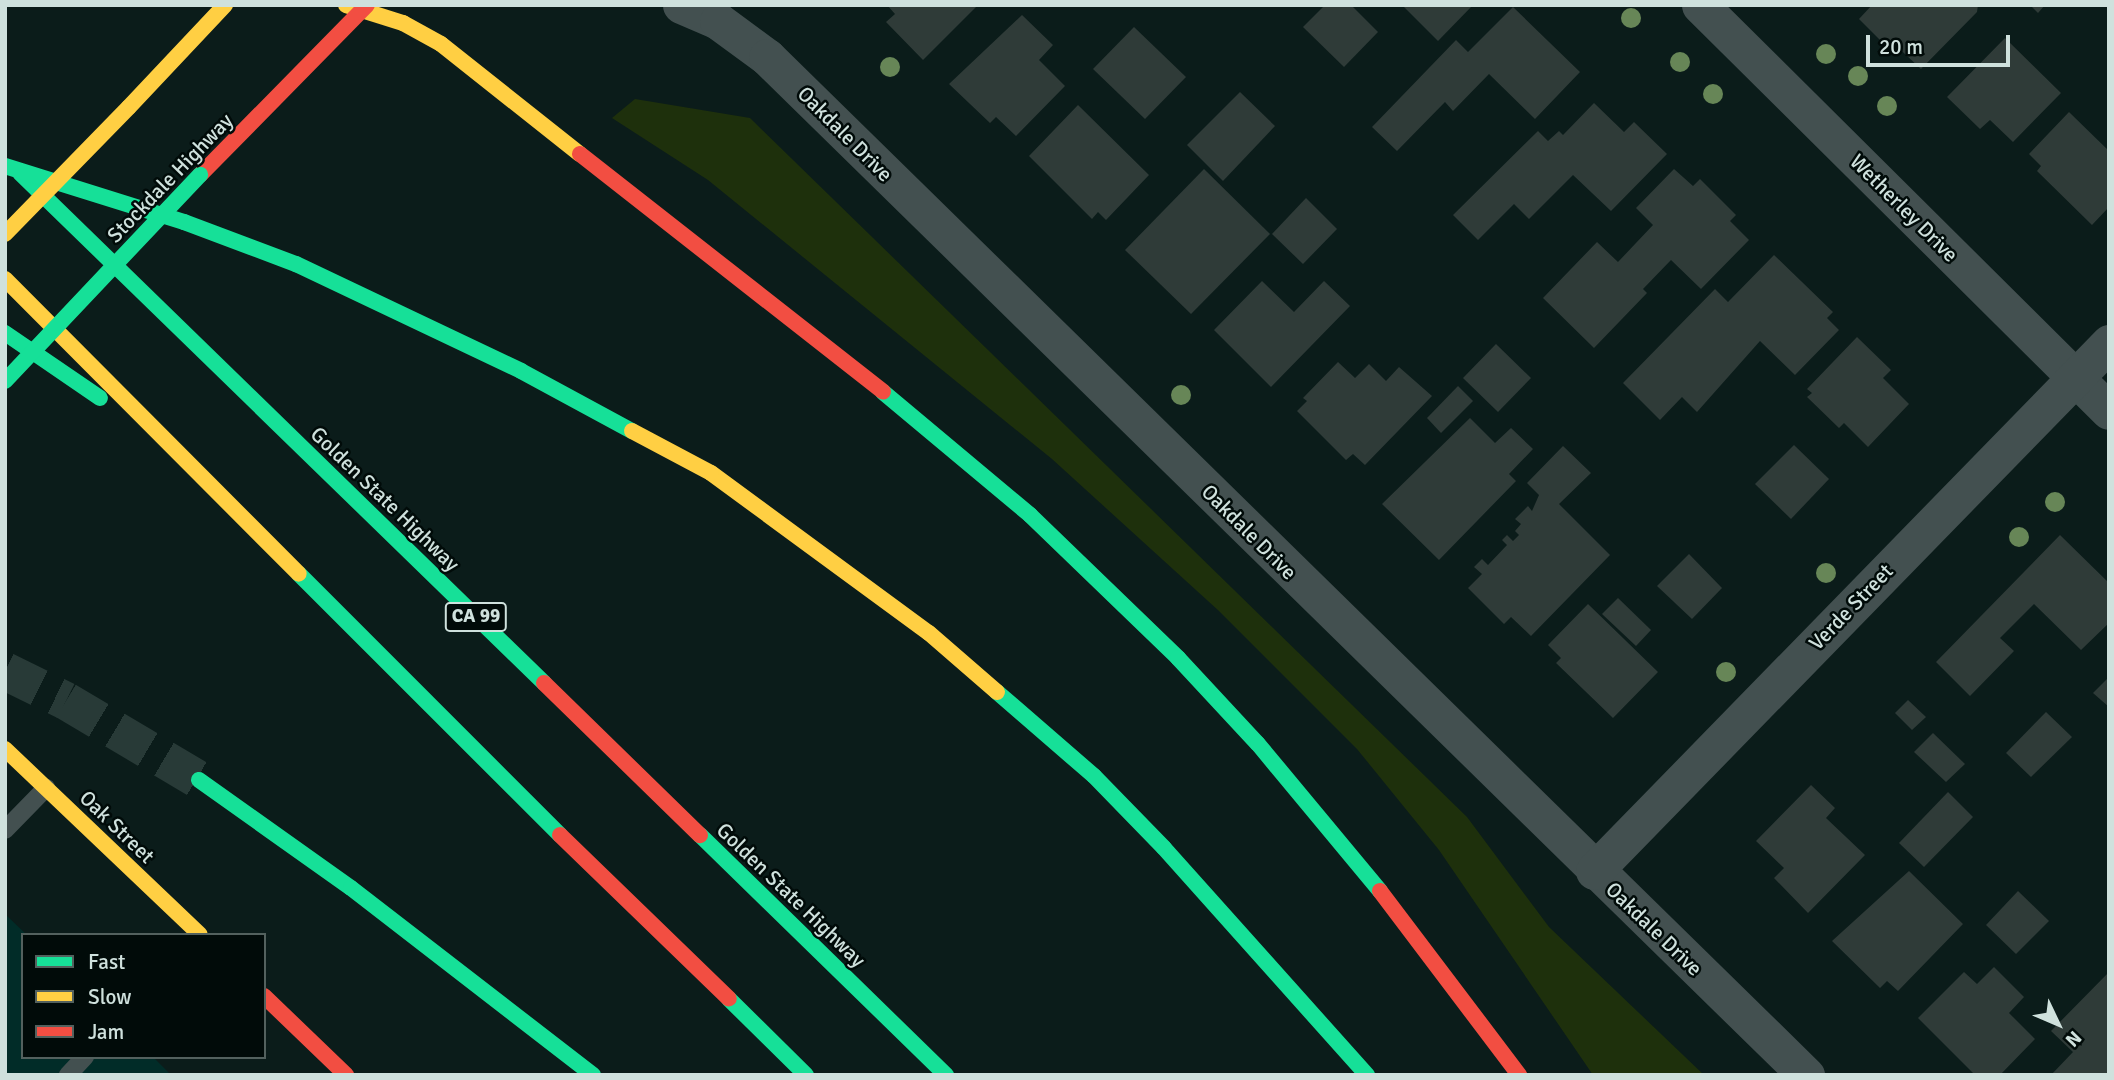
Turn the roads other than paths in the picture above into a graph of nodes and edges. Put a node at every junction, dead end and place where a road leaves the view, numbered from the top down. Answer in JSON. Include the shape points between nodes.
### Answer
{"nodes":[{"id":1,"x":225,"y":5,"type":"edge"},
{"id":2,"x":346,"y":5,"type":"edge"},
{"id":3,"x":681,"y":5,"type":"edge"},
{"id":4,"x":1700,"y":5,"type":"edge"},
{"id":5,"x":365,"y":7,"type":"edge"},
{"id":6,"x":5,"y":159,"type":"edge"},
{"id":7,"x":5,"y":166,"type":"edge"},
{"id":8,"x":5,"y":234,"type":"edge"},
{"id":9,"x":5,"y":279,"type":"edge"},
{"id":10,"x":5,"y":332,"type":"edge"},
{"id":11,"x":2109,"y":343,"type":"edge"},
{"id":12,"x":2075,"y":378,"type":"junction"},
{"id":13,"x":5,"y":381,"type":"edge"},
{"id":14,"x":2109,"y":411,"type":"edge"},
{"id":15,"x":174,"y":448,"type":"junction"},
{"id":16,"x":5,"y":748,"type":"edge"},
{"id":17,"x":199,"y":780,"type":"tunnel mouth"},
{"id":18,"x":46,"y":788,"type":"junction"},
{"id":19,"x":5,"y":830,"type":"edge"},
{"id":20,"x":1594,"y":871,"type":"junction"},
{"id":21,"x":198,"y":933,"type":"edge"},
{"id":22,"x":266,"y":998,"type":"edge"},
{"id":23,"x":83,"y":1059,"type":"edge"},
{"id":24,"x":68,"y":1075,"type":"edge"},
{"id":25,"x":346,"y":1075,"type":"edge"},
{"id":26,"x":593,"y":1075,"type":"edge"},
{"id":27,"x":806,"y":1075,"type":"edge"},
{"id":28,"x":946,"y":1075,"type":"edge"},
{"id":29,"x":1367,"y":1075,"type":"edge"},
{"id":30,"x":1519,"y":1075,"type":"edge"},
{"id":31,"x":1806,"y":1075,"type":"edge"}],
"edges":[{"from":1,"to":8,"type":"main road","bridge":true},
{"from":2,"to":5,"type":"main road"},
{"from":3,"to":20,"type":"street","name":"Oakdale Drive","via":[[718,21],[767,57]]},
{"from":4,"to":12,"type":"street","name":"Wetherley Drive"},
{"from":5,"to":13,"type":"main road","name":"Stockdale Highway","bridge":true},
{"from":5,"to":30,"type":"main road","via":[[441,44],[953,447],[1030,515],[1178,658],[1267,754],[1405,920]]},
{"from":6,"to":28,"type":"main road","name":"Golden State Highway","number":"CA 99"},
{"from":7,"to":29,"type":"main road","bridge":true,"via":[[184,222],[296,264],[522,371],[711,472],[929,633],[1094,776],[1174,858]]},
{"from":9,"to":15,"type":"main road"},
{"from":10,"to":15,"type":"main road"},
{"from":11,"to":12,"type":"street","name":"Verde Street"},
{"from":12,"to":14,"type":"street","name":"Wetherley Drive"},
{"from":12,"to":20,"type":"street","name":"Verde Street"},
{"from":15,"to":27,"type":"main road"},
{"from":16,"to":18,"type":"main road","name":"Oak Street"},
{"from":17,"to":26,"type":"main road","via":[[351,888]]},
{"from":18,"to":19,"type":"lane"},
{"from":18,"to":21,"type":"main road","name":"Oak Street"},
{"from":20,"to":31,"type":"street","name":"Oakdale Drive"},
{"from":22,"to":25,"type":"main road"},
{"from":23,"to":24,"type":"lane"}]}
